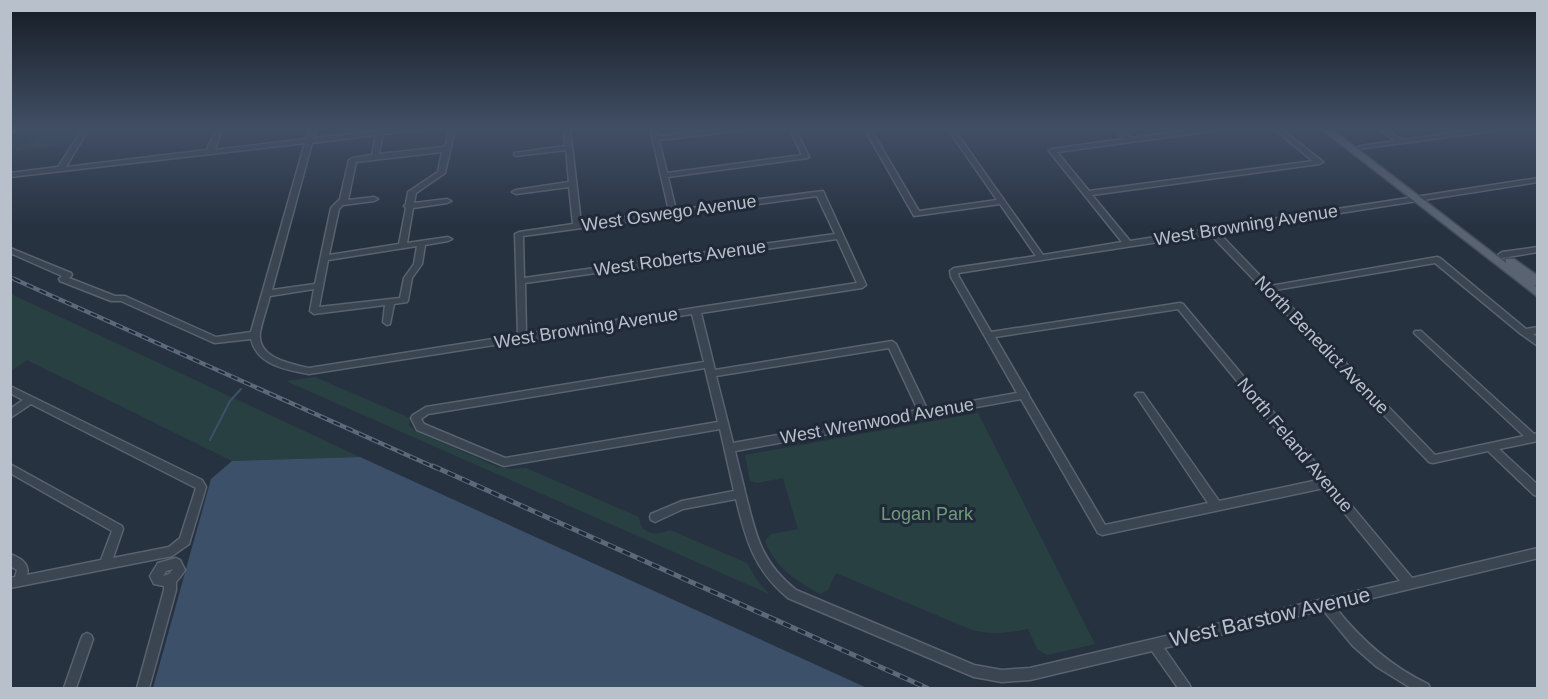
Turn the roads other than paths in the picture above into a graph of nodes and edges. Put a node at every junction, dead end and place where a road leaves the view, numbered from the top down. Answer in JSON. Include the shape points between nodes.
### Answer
{"nodes":[{"id":1,"x":66,"y":161,"type":"edge"},
{"id":2,"x":143,"y":161,"type":"edge"},
{"id":3,"x":303,"y":161,"type":"edge"},
{"id":4,"x":353,"y":161,"type":"edge"},
{"id":5,"x":444,"y":161,"type":"edge"},
{"id":6,"x":570,"y":161,"type":"edge"},
{"id":7,"x":661,"y":161,"type":"edge"},
{"id":8,"x":777,"y":161,"type":"edge"},
{"id":9,"x":886,"y":161,"type":"edge"},
{"id":10,"x":973,"y":161,"type":"edge"},
{"id":11,"x":1060,"y":161,"type":"edge"},
{"id":12,"x":1316,"y":161,"type":"edge"},
{"id":13,"x":1369,"y":161,"type":"edge"},
{"id":14,"x":1375,"y":161,"type":"edge"},
{"id":15,"x":60,"y":170,"type":"junction"},
{"id":16,"x":10,"y":175,"type":"edge"},
{"id":17,"x":664,"y":175,"type":"junction"},
{"id":18,"x":1538,"y":180,"type":"edge"},
{"id":19,"x":573,"y":184,"type":"junction"},
{"id":20,"x":516,"y":192,"type":"dead end"},
{"id":21,"x":1086,"y":194,"type":"junction"},
{"id":22,"x":1421,"y":198,"type":"junction"},
{"id":23,"x":374,"y":199,"type":"dead end"},
{"id":24,"x":447,"y":201,"type":"dead end"},
{"id":25,"x":1002,"y":202,"type":"junction"},
{"id":26,"x":341,"y":203,"type":"junction"},
{"id":27,"x":408,"y":206,"type":"junction"},
{"id":28,"x":673,"y":213,"type":"junction"},
{"id":29,"x":577,"y":226,"type":"junction"},
{"id":30,"x":1211,"y":230,"type":"junction"},
{"id":31,"x":840,"y":236,"type":"junction"},
{"id":32,"x":448,"y":239,"type":"dead end"},
{"id":33,"x":421,"y":243,"type":"junction"},
{"id":34,"x":1128,"y":244,"type":"junction"},
{"id":35,"x":403,"y":246,"type":"junction"},
{"id":36,"x":10,"y":249,"type":"edge"},
{"id":37,"x":1538,"y":249,"type":"edge"},
{"id":38,"x":1502,"y":255,"type":"junction"},
{"id":39,"x":1041,"y":257,"type":"junction"},
{"id":40,"x":325,"y":258,"type":"junction"},
{"id":41,"x":520,"y":281,"type":"junction"},
{"id":42,"x":1538,"y":282,"type":"edge"},
{"id":43,"x":319,"y":286,"type":"junction"},
{"id":44,"x":1267,"y":289,"type":"junction"},
{"id":45,"x":1538,"y":293,"type":"edge"},
{"id":46,"x":266,"y":294,"type":"junction"},
{"id":47,"x":390,"y":302,"type":"junction"},
{"id":48,"x":696,"y":310,"type":"junction"},
{"id":49,"x":387,"y":322,"type":"dead end"},
{"id":50,"x":1538,"y":330,"type":"edge"},
{"id":51,"x":1524,"y":332,"type":"junction"},
{"id":52,"x":1418,"y":333,"type":"dead end"},
{"id":53,"x":255,"y":335,"type":"junction"},
{"id":54,"x":990,"y":335,"type":"junction"},
{"id":55,"x":522,"y":337,"type":"junction"},
{"id":56,"x":1538,"y":343,"type":"edge"},
{"id":57,"x":710,"y":369,"type":"junction"},
{"id":58,"x":10,"y":389,"type":"edge"},
{"id":59,"x":1025,"y":395,"type":"junction"},
{"id":60,"x":1140,"y":395,"type":"dead end"},
{"id":61,"x":31,"y":399,"type":"junction"},
{"id":62,"x":924,"y":413,"type":"junction"},
{"id":63,"x":10,"y":414,"type":"edge"},
{"id":64,"x":724,"y":425,"type":"junction"},
{"id":65,"x":1535,"y":438,"type":"edge"},
{"id":66,"x":729,"y":448,"type":"junction"},
{"id":67,"x":1491,"y":448,"type":"junction"},
{"id":68,"x":10,"y":468,"type":"edge"},
{"id":69,"x":1326,"y":483,"type":"junction"},
{"id":70,"x":1538,"y":492,"type":"edge"},
{"id":71,"x":741,"y":494,"type":"junction"},
{"id":72,"x":1216,"y":506,"type":"junction"},
{"id":73,"x":655,"y":517,"type":"dead end"},
{"id":74,"x":172,"y":551,"type":"junction"},
{"id":75,"x":1538,"y":553,"type":"edge"},
{"id":76,"x":156,"y":556,"type":"junction"},
{"id":77,"x":10,"y":559,"type":"edge"},
{"id":78,"x":176,"y":563,"type":"junction"},
{"id":79,"x":105,"y":565,"type":"junction"},
{"id":80,"x":157,"y":573,"type":"junction"},
{"id":81,"x":170,"y":579,"type":"junction"},
{"id":82,"x":15,"y":582,"type":"edge"},
{"id":83,"x":1410,"y":584,"type":"junction"},
{"id":84,"x":1326,"y":604,"type":"junction"},
{"id":85,"x":87,"y":639,"type":"dead end"},
{"id":86,"x":1155,"y":645,"type":"junction"},
{"id":87,"x":70,"y":688,"type":"edge"},
{"id":88,"x":143,"y":688,"type":"edge"},
{"id":89,"x":1185,"y":688,"type":"edge"},
{"id":90,"x":1424,"y":688,"type":"edge"}],
"edges":[{"from":1,"to":15,"type":"street"},
{"from":2,"to":15,"type":"street"},
{"from":3,"to":46,"type":"street"},
{"from":4,"to":26,"type":"street"},
{"from":5,"to":27,"type":"street","via":[[441,173],[412,192]]},
{"from":6,"to":19,"type":"street"},
{"from":7,"to":17,"type":"street"},
{"from":8,"to":17,"type":"street"},
{"from":9,"to":25,"type":"street","via":[[917,214]]},
{"from":10,"to":25,"type":"street"},
{"from":11,"to":21,"type":"street"},
{"from":12,"to":21,"type":"street"},
{"from":13,"to":22,"type":"main road"},
{"from":14,"to":22,"type":"main road"},
{"from":15,"to":16,"type":"street"},
{"from":17,"to":28,"type":"street"},
{"from":18,"to":22,"type":"street","name":"West Browning Avenue"},
{"from":19,"to":20,"type":"street"},
{"from":19,"to":29,"type":"street"},
{"from":21,"to":34,"type":"street"},
{"from":22,"to":30,"type":"street","name":"West Browning Avenue"},
{"from":22,"to":38,"type":"main road"},
{"from":22,"to":45,"type":"main road"},
{"from":23,"to":26,"type":"street"},
{"from":24,"to":27,"type":"street"},
{"from":25,"to":39,"type":"street"},
{"from":26,"to":40,"type":"street","via":[[335,208]]},
{"from":27,"to":35,"type":"street"},
{"from":28,"to":29,"type":"street","name":"West Oswego Avenue"},
{"from":28,"to":31,"type":"street","name":"West Oswego Avenue","via":[[820,193]]},
{"from":29,"to":41,"type":"street","name":"West Oswego Avenue","via":[[519,234]]},
{"from":30,"to":34,"type":"street","name":"West Browning Avenue"},
{"from":30,"to":44,"type":"street","name":"North Benedict Avenue"},
{"from":31,"to":41,"type":"street","name":"West Roberts Avenue"},
{"from":31,"to":48,"type":"street","name":"West Browning Avenue","via":[[862,285]]},
{"from":32,"to":33,"type":"street"},
{"from":33,"to":35,"type":"street"},
{"from":33,"to":47,"type":"street","via":[[418,264],[408,278],[404,300]]},
{"from":34,"to":39,"type":"street","name":"West Browning Avenue"},
{"from":35,"to":40,"type":"street"},
{"from":36,"to":53,"type":"street","via":[[68,275],[63,279],[114,299],[122,298],[215,340]]},
{"from":37,"to":38,"type":"street"},
{"from":38,"to":42,"type":"main road"},
{"from":39,"to":54,"type":"street","name":"West Browning Avenue","via":[[954,271]]},
{"from":40,"to":43,"type":"street"},
{"from":41,"to":55,"type":"street"},
{"from":43,"to":46,"type":"street"},
{"from":43,"to":47,"type":"street","via":[[314,311]]},
{"from":44,"to":51,"type":"street","via":[[1437,260]]},
{"from":44,"to":67,"type":"street","name":"North Benedict Avenue","via":[[1433,459]]},
{"from":46,"to":53,"type":"street"},
{"from":47,"to":49,"type":"street"},
{"from":48,"to":55,"type":"street","name":"West Browning Avenue"},
{"from":48,"to":57,"type":"street"},
{"from":50,"to":51,"type":"street"},
{"from":51,"to":56,"type":"street"},
{"from":52,"to":65,"type":"street"},
{"from":53,"to":55,"type":"street","name":"West Browning Avenue","via":[[267,358],[290,368],[309,370]]},
{"from":54,"to":59,"type":"street"},
{"from":54,"to":69,"type":"street","name":"North Feland Avenue","via":[[1180,306]]},
{"from":57,"to":62,"type":"street","via":[[892,344]]},
{"from":57,"to":64,"type":"street"},
{"from":57,"to":64,"type":"street","via":[[426,411],[416,418],[420,427],[504,462]]},
{"from":58,"to":61,"type":"street"},
{"from":59,"to":62,"type":"street","name":"West Wrenwood Avenue"},
{"from":59,"to":72,"type":"street","via":[[1102,530]]},
{"from":60,"to":72,"type":"street"},
{"from":61,"to":63,"type":"street"},
{"from":61,"to":74,"type":"street","via":[[198,483],[200,493],[185,541]]},
{"from":62,"to":66,"type":"street","name":"West Wrenwood Avenue"},
{"from":64,"to":66,"type":"street"},
{"from":65,"to":67,"type":"street"},
{"from":66,"to":71,"type":"street"},
{"from":67,"to":70,"type":"street"},
{"from":68,"to":79,"type":"street","via":[[118,530]]},
{"from":69,"to":72,"type":"street"},
{"from":69,"to":83,"type":"street","name":"North Feland Avenue"},
{"from":71,"to":73,"type":"street","via":[[682,506]]},
{"from":71,"to":86,"type":"street","name":"West Barstow Avenue","via":[[755,549],[765,568],[792,594],[974,671],[1002,676],[1030,674]]},
{"from":74,"to":76,"type":"street"},
{"from":74,"to":78,"type":"street"},
{"from":75,"to":83,"type":"street","name":"West Barstow Avenue"},
{"from":76,"to":79,"type":"street"},
{"from":76,"to":80,"type":"street"},
{"from":77,"to":82,"type":"street","via":[[23,568]]},
{"from":78,"to":80,"type":"street"},
{"from":78,"to":81,"type":"street","via":[[179,570]]},
{"from":79,"to":82,"type":"street"},
{"from":80,"to":81,"type":"street","via":[[158,580]]},
{"from":81,"to":88,"type":"street"},
{"from":83,"to":84,"type":"street","name":"West Barstow Avenue"},
{"from":84,"to":86,"type":"street","name":"West Barstow Avenue"},
{"from":84,"to":90,"type":"street","via":[[1369,653]]},
{"from":85,"to":87,"type":"street"},
{"from":86,"to":89,"type":"street"}]}
